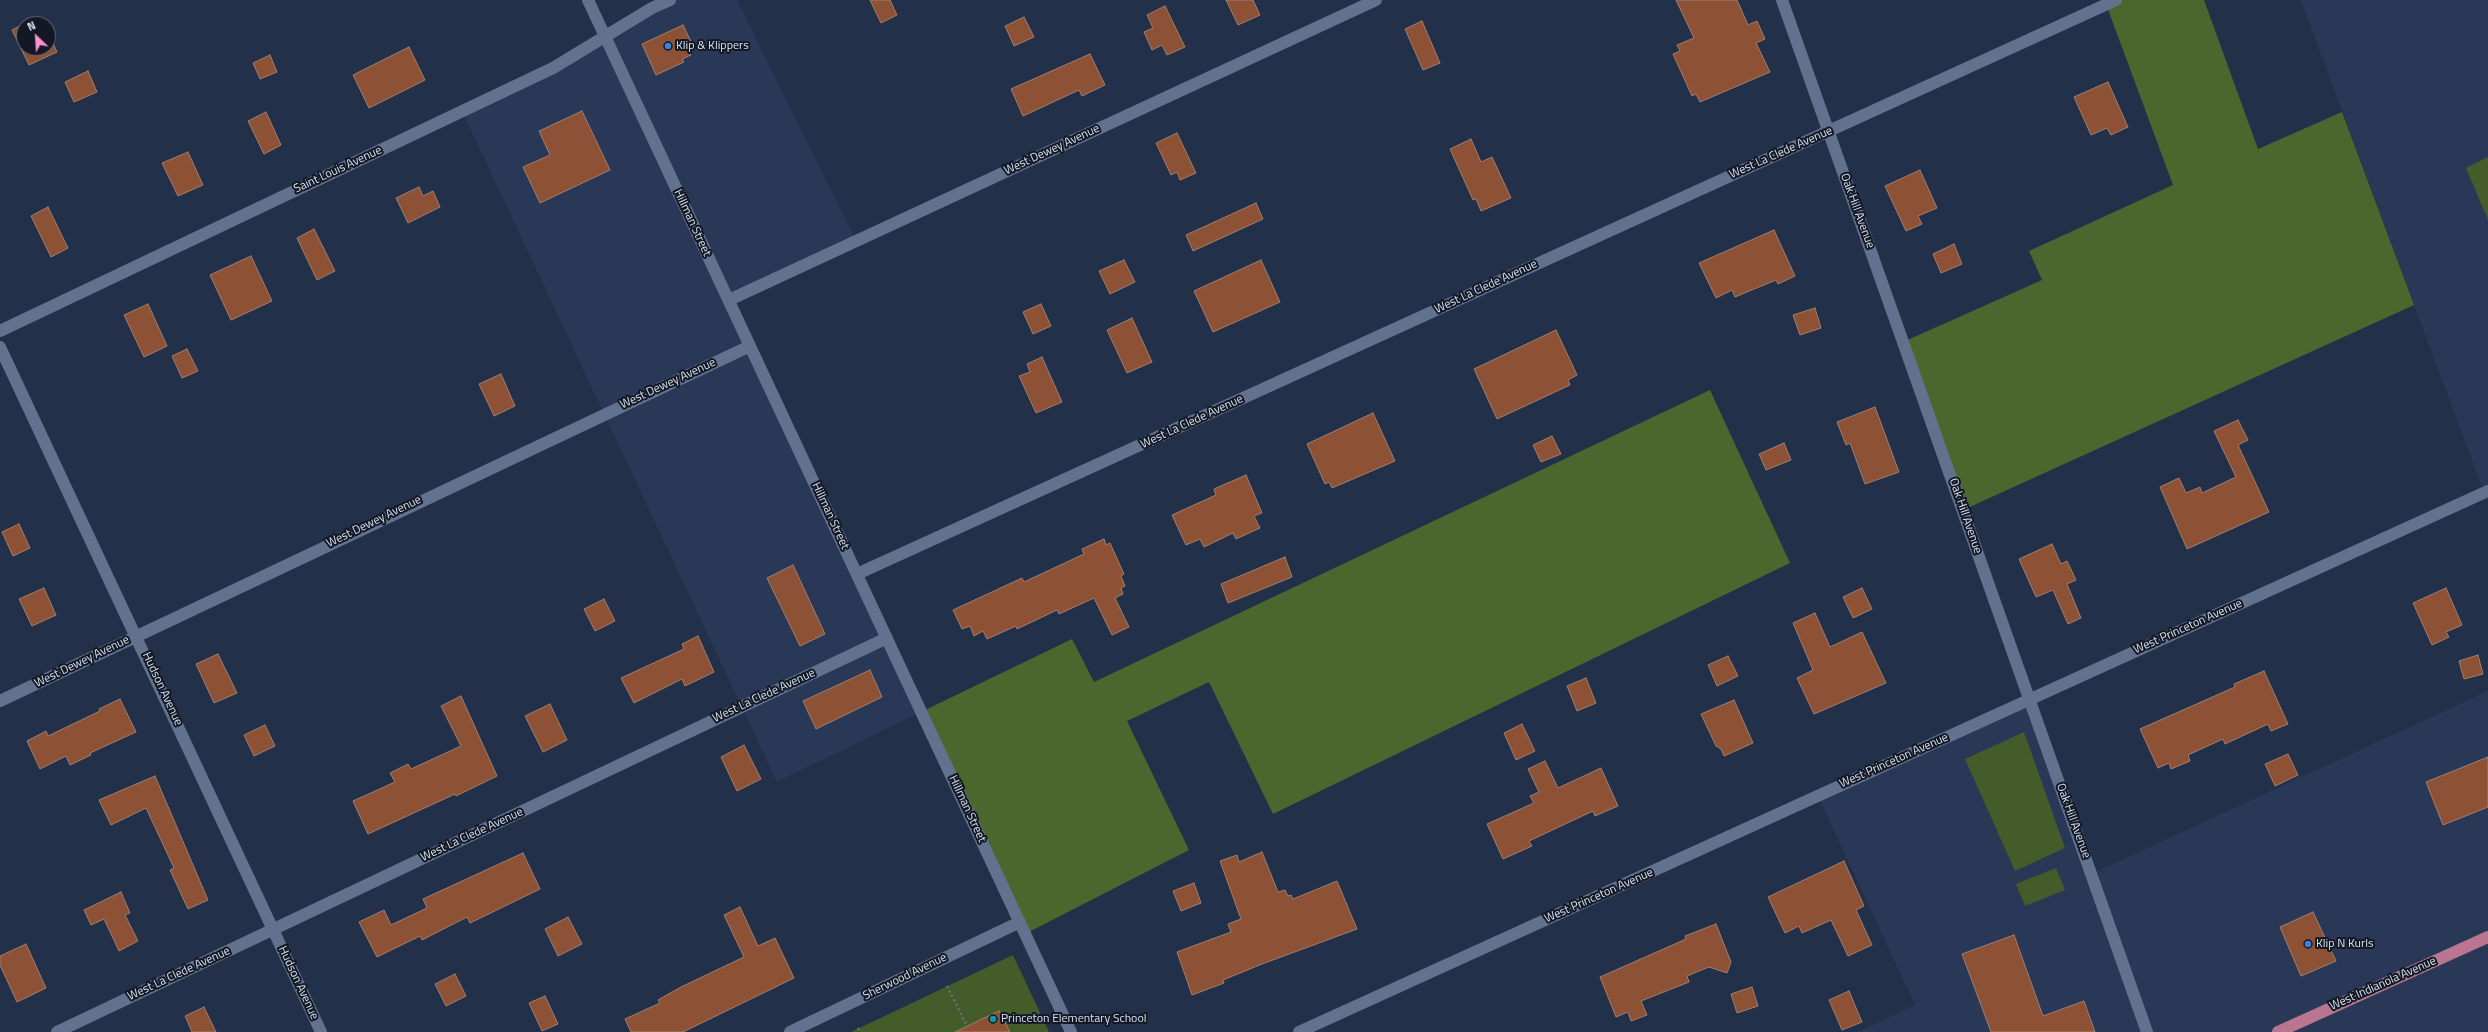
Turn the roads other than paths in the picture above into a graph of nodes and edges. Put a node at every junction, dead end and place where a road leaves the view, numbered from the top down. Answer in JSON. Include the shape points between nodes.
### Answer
{"nodes":[{"id":1,"x":588,"y":0,"type":"edge"},
{"id":2,"x":670,"y":0,"type":"edge"},
{"id":3,"x":1376,"y":0,"type":"edge"},
{"id":4,"x":1782,"y":0,"type":"edge"},
{"id":5,"x":2116,"y":0,"type":"edge"},
{"id":6,"x":605,"y":36,"type":"junction"},
{"id":7,"x":1828,"y":131,"type":"junction"},
{"id":8,"x":729,"y":300,"type":"junction"},
{"id":9,"x":0,"y":331,"type":"edge"},
{"id":10,"x":750,"y":346,"type":"junction"},
{"id":11,"x":0,"y":347,"type":"edge"},
{"id":12,"x":2488,"y":490,"type":"edge"},
{"id":13,"x":857,"y":574,"type":"junction"},
{"id":14,"x":137,"y":636,"type":"junction"},
{"id":15,"x":887,"y":638,"type":"junction"},
{"id":16,"x":2030,"y":699,"type":"junction"},
{"id":17,"x":0,"y":701,"type":"edge"},
{"id":18,"x":1020,"y":922,"type":"junction"},
{"id":19,"x":273,"y":929,"type":"junction"},
{"id":20,"x":2488,"y":937,"type":"edge"},
{"id":21,"x":57,"y":1032,"type":"edge"},
{"id":22,"x":321,"y":1032,"type":"edge"},
{"id":23,"x":790,"y":1032,"type":"edge"},
{"id":24,"x":1071,"y":1032,"type":"edge"},
{"id":25,"x":1300,"y":1032,"type":"edge"},
{"id":26,"x":2147,"y":1032,"type":"edge"},
{"id":27,"x":2278,"y":1032,"type":"edge"}],
"edges":[{"from":1,"to":6,"type":"street","name":"Hillman Street"},
{"from":2,"to":6,"type":"street","name":"Saint Louis Avenue"},
{"from":3,"to":8,"type":"street","name":"West Dewey Avenue"},
{"from":4,"to":7,"type":"street","name":"Oak Hill Avenue"},
{"from":5,"to":7,"type":"street","name":"West La Clede Avenue"},
{"from":6,"to":8,"type":"street","name":"Hillman Street"},
{"from":6,"to":9,"type":"street","name":"Saint Louis Avenue","via":[[553,68]]},
{"from":7,"to":13,"type":"street","name":"West La Clede Avenue"},
{"from":7,"to":16,"type":"street","name":"Oak Hill Avenue"},
{"from":8,"to":10,"type":"street","name":"Hillman Street"},
{"from":10,"to":13,"type":"street","name":"Hillman Street"},
{"from":10,"to":14,"type":"street","name":"West Dewey Avenue"},
{"from":11,"to":14,"type":"street","name":"Hudson Avenue"},
{"from":12,"to":16,"type":"street","name":"West Princeton Avenue"},
{"from":13,"to":15,"type":"street","name":"Hillman Street"},
{"from":14,"to":17,"type":"street","name":"West Dewey Avenue"},
{"from":14,"to":19,"type":"street","name":"Hudson Avenue"},
{"from":15,"to":18,"type":"street","name":"Hillman Street"},
{"from":15,"to":19,"type":"street","name":"West La Clede Avenue"},
{"from":16,"to":25,"type":"street","name":"West Princeton Avenue"},
{"from":16,"to":26,"type":"street","name":"Oak Hill Avenue"},
{"from":18,"to":23,"type":"street","name":"Sherwood Avenue"},
{"from":18,"to":24,"type":"street","name":"Hillman Street"},
{"from":19,"to":21,"type":"street","name":"West La Clede Avenue"},
{"from":19,"to":22,"type":"street","name":"Hudson Avenue"},
{"from":20,"to":27,"type":"main road","name":"West Indianola Avenue"}]}
